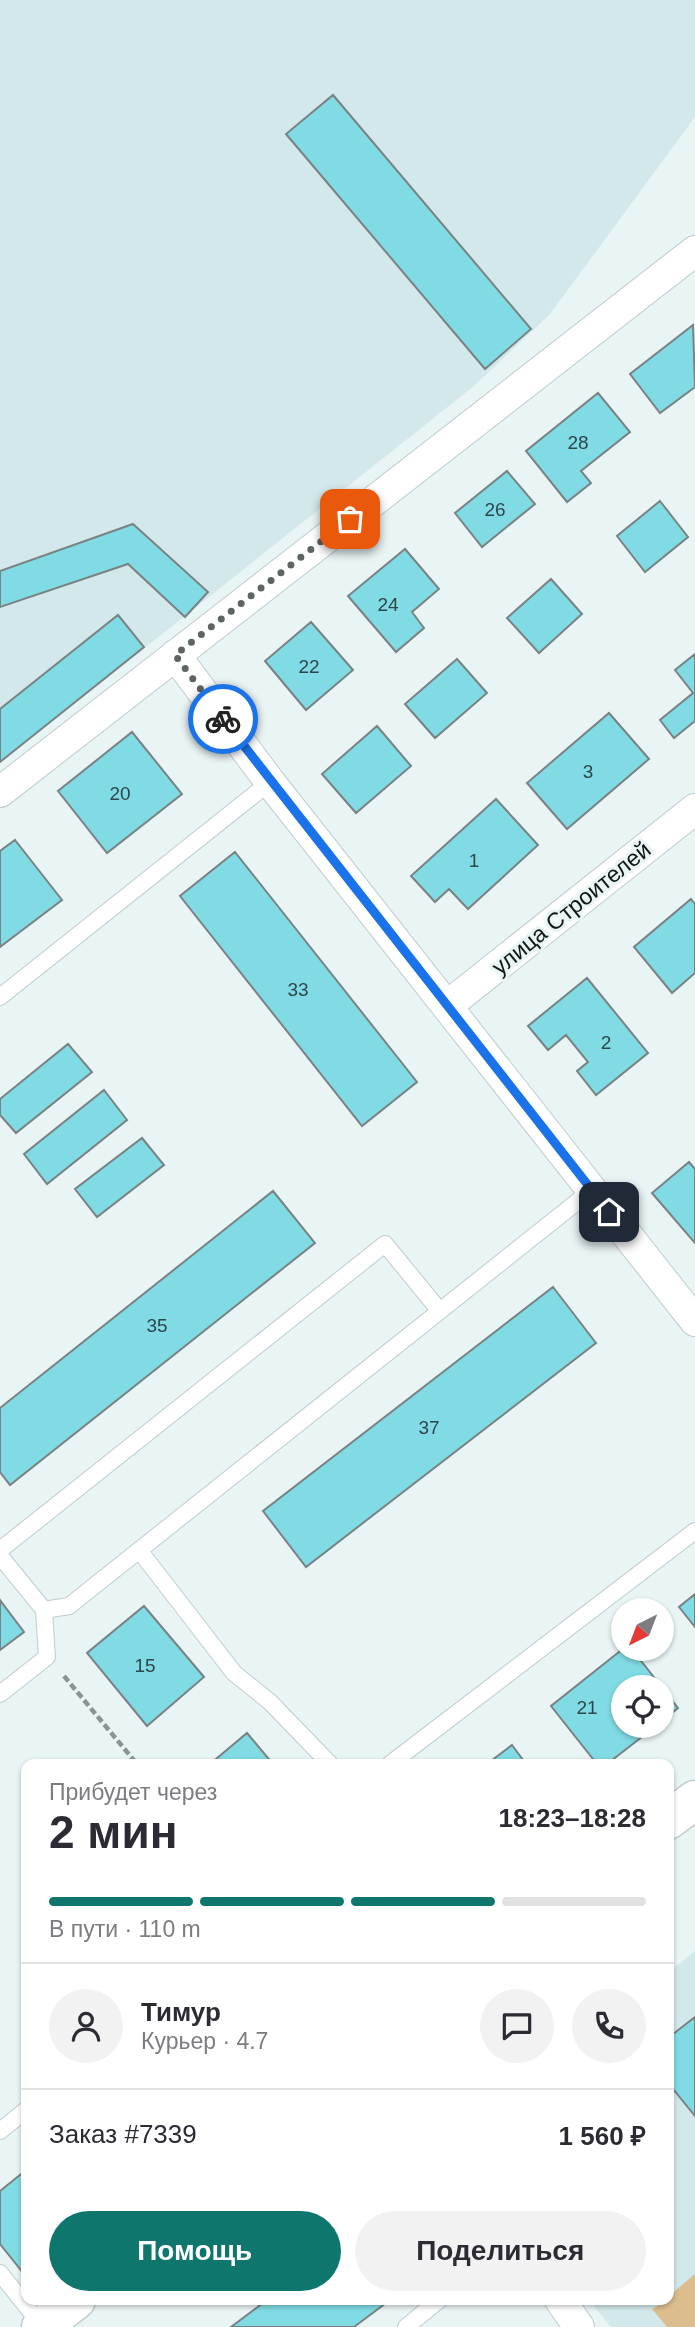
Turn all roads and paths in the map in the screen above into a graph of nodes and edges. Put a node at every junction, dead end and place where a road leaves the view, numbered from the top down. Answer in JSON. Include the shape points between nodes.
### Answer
{"nodes":[{"id":1,"x":695,"y":251,"type":"edge"},
{"id":2,"x":175,"y":655,"type":"junction"},
{"id":3,"x":271,"y":782,"type":"junction"},
{"id":4,"x":0,"y":792,"type":"edge"},
{"id":5,"x":695,"y":809,"type":"edge"},
{"id":6,"x":0,"y":997,"type":"edge"},
{"id":7,"x":447,"y":1006,"type":"junction"},
{"id":8,"x":592,"y":1190,"type":"junction"},
{"id":9,"x":439,"y":1310,"type":"junction"},
{"id":10,"x":695,"y":1321,"type":"edge"},
{"id":11,"x":695,"y":1531,"type":"edge"},
{"id":12,"x":0,"y":1550,"type":"edge"},
{"id":13,"x":139,"y":1550,"type":"junction"},
{"id":14,"x":0,"y":1556,"type":"edge"},
{"id":15,"x":44,"y":1610,"type":"junction"},
{"id":16,"x":47,"y":1657,"type":"junction"},
{"id":17,"x":0,"y":1694,"type":"edge"},
{"id":18,"x":133,"y":1759,"type":"edge"},
{"id":19,"x":325,"y":1759,"type":"edge"},
{"id":20,"x":397,"y":1759,"type":"edge"},
{"id":21,"x":695,"y":1800,"type":"edge"},
{"id":22,"x":674,"y":1816,"type":"edge"},
{"id":23,"x":21,"y":2114,"type":"edge"},
{"id":24,"x":0,"y":2131,"type":"edge"},
{"id":25,"x":0,"y":2273,"type":"edge"},
{"id":26,"x":21,"y":2300,"type":"edge"},
{"id":27,"x":25,"y":2305,"type":"edge"},
{"id":28,"x":70,"y":2305,"type":"edge"},
{"id":29,"x":433,"y":2305,"type":"edge"},
{"id":30,"x":564,"y":2305,"type":"edge"},
{"id":31,"x":42,"y":2327,"type":"edge"},
{"id":32,"x":406,"y":2327,"type":"edge"},
{"id":33,"x":579,"y":2327,"type":"edge"}],
"edges":[{"from":1,"to":2,"type":"street"},
{"from":2,"to":3,"type":"street"},
{"from":2,"to":4,"type":"street"},
{"from":3,"to":6,"type":"lane"},
{"from":3,"to":7,"type":"street"},
{"from":5,"to":7,"type":"street","name":"улица Строителей"},
{"from":7,"to":8,"type":"street"},
{"from":8,"to":9,"type":"lane"},
{"from":8,"to":10,"type":"street"},
{"from":9,"to":12,"type":"lane","via":[[385,1244]]},
{"from":9,"to":13,"type":"lane"},
{"from":11,"to":20,"type":"lane"},
{"from":13,"to":15,"type":"lane","via":[[69,1606]]},
{"from":13,"to":19,"type":"lane","via":[[234,1673],[270,1702]]},
{"from":14,"to":15,"type":"lane"},
{"from":15,"to":16,"type":"lane"},
{"from":16,"to":17,"type":"lane"},
{"from":16,"to":18,"type":"path"},
{"from":21,"to":22,"type":"main road"},
{"from":23,"to":24,"type":"lane"},
{"from":25,"to":26,"type":"lane"},
{"from":27,"to":31,"type":"lane"},
{"from":28,"to":31,"type":"main road"},
{"from":29,"to":32,"type":"lane"},
{"from":30,"to":33,"type":"street"}]}
